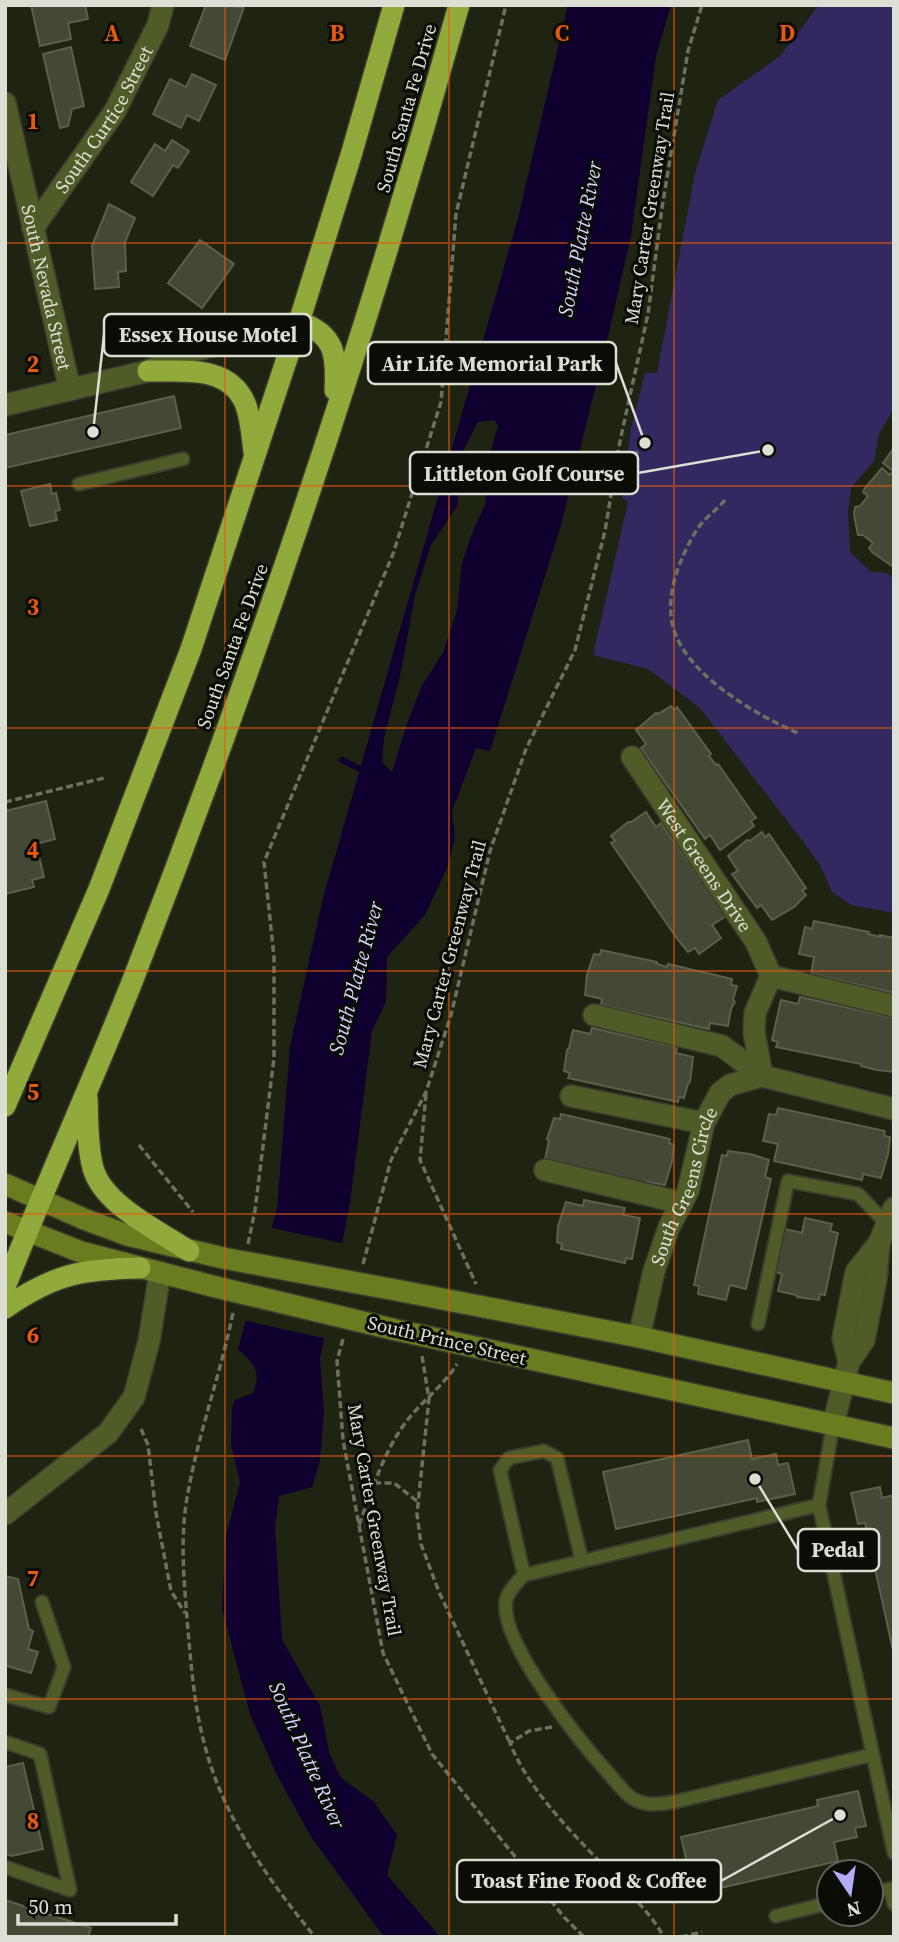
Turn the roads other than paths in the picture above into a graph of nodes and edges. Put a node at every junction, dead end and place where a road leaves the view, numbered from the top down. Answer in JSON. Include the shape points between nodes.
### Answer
{"nodes":[{"id":1,"x":163,"y":5,"type":"edge"},
{"id":2,"x":394,"y":5,"type":"edge"},
{"id":3,"x":458,"y":5,"type":"edge"},
{"id":4,"x":5,"y":103,"type":"edge"},
{"id":5,"x":33,"y":228,"type":"junction"},
{"id":6,"x":299,"y":323,"type":"junction"},
{"id":7,"x":148,"y":371,"type":"junction"},
{"id":8,"x":70,"y":390,"type":"junction"},
{"id":9,"x":5,"y":405,"type":"edge"},
{"id":10,"x":334,"y":417,"type":"junction"},
{"id":11,"x":255,"y":456,"type":"junction"},
{"id":12,"x":183,"y":459,"type":"dead end"},
{"id":13,"x":79,"y":484,"type":"dead end"},
{"id":14,"x":632,"y":757,"type":"dead end"},
{"id":15,"x":771,"y":976,"type":"junction"},
{"id":16,"x":894,"y":1006,"type":"edge"},
{"id":17,"x":594,"y":1015,"type":"dead end"},
{"id":18,"x":27,"y":1058,"type":"junction"},
{"id":19,"x":762,"y":1076,"type":"junction"},
{"id":20,"x":5,"y":1082,"type":"edge"},
{"id":21,"x":87,"y":1094,"type":"junction"},
{"id":22,"x":571,"y":1096,"type":"dead end"},
{"id":23,"x":5,"y":1105,"type":"edge"},
{"id":24,"x":894,"y":1109,"type":"edge"},
{"id":25,"x":704,"y":1123,"type":"junction"},
{"id":26,"x":545,"y":1170,"type":"dead end"},
{"id":27,"x":5,"y":1184,"type":"edge"},
{"id":28,"x":41,"y":1199,"type":"junction"},
{"id":29,"x":682,"y":1203,"type":"junction"},
{"id":30,"x":5,"y":1222,"type":"edge"},
{"id":31,"x":888,"y":1231,"type":"edge"},
{"id":32,"x":27,"y":1233,"type":"junction"},
{"id":33,"x":190,"y":1251,"type":"junction"},
{"id":34,"x":150,"y":1270,"type":"junction"},
{"id":35,"x":5,"y":1287,"type":"edge"},
{"id":36,"x":5,"y":1308,"type":"edge"},
{"id":37,"x":758,"y":1324,"type":"dead end"},
{"id":38,"x":639,"y":1337,"type":"junction"},
{"id":39,"x":846,"y":1372,"type":"junction"},
{"id":40,"x":894,"y":1393,"type":"edge"},
{"id":41,"x":833,"y":1424,"type":"junction"},
{"id":42,"x":894,"y":1438,"type":"edge"},
{"id":43,"x":819,"y":1505,"type":"junction"},
{"id":44,"x":5,"y":1514,"type":"edge"},
{"id":45,"x":582,"y":1561,"type":"junction"},
{"id":46,"x":524,"y":1575,"type":"junction"},
{"id":47,"x":42,"y":1602,"type":"dead end"},
{"id":48,"x":5,"y":1695,"type":"edge"},
{"id":49,"x":5,"y":1742,"type":"edge"},
{"id":50,"x":871,"y":1755,"type":"junction"},
{"id":51,"x":891,"y":1829,"type":"edge"},
{"id":52,"x":894,"y":1853,"type":"edge"},
{"id":53,"x":5,"y":1867,"type":"edge"},
{"id":54,"x":892,"y":1888,"type":"edge"},
{"id":55,"x":894,"y":1904,"type":"edge"},
{"id":56,"x":815,"y":1906,"type":"edge"},
{"id":57,"x":776,"y":1916,"type":"dead end"}],
"edges":[{"from":1,"to":5,"type":"street","name":"South Curtice Street","via":[[158,25],[115,111]]},
{"from":2,"to":6,"type":"highway","name":"South Santa Fe Drive"},
{"from":3,"to":10,"type":"highway","name":"South Santa Fe Drive","via":[[391,241]]},
{"from":4,"to":5,"type":"street","name":"South Nevada Street"},
{"from":5,"to":8,"type":"street","name":"South Nevada Street"},
{"from":6,"to":7,"type":"street","via":[[183,354]]},
{"from":6,"to":10,"type":"highway","via":[[319,331],[331,345]]},
{"from":6,"to":11,"type":"highway","name":"South Santa Fe Drive"},
{"from":7,"to":8,"type":"street"},
{"from":7,"to":11,"type":"highway","via":[[203,372],[229,383],[244,403]]},
{"from":8,"to":9,"type":"street"},
{"from":10,"to":21,"type":"highway","name":"South Santa Fe Drive","via":[[209,776]]},
{"from":11,"to":18,"type":"highway","name":"South Santa Fe Drive","via":[[154,750]]},
{"from":12,"to":13,"type":"lane"},
{"from":14,"to":15,"type":"street","name":"West Greens Drive","via":[[756,942]]},
{"from":15,"to":16,"type":"street"},
{"from":15,"to":19,"type":"street","via":[[755,1013]]},
{"from":17,"to":19,"type":"street","via":[[722,1046]]},
{"from":18,"to":20,"type":"highway"},
{"from":18,"to":23,"type":"highway","name":"South Santa Fe Drive"},
{"from":19,"to":24,"type":"street"},
{"from":19,"to":25,"type":"street","name":"South Greens Circle","via":[[730,1085],[720,1093]]},
{"from":21,"to":28,"type":"highway","name":"South Santa Fe Drive"},
{"from":21,"to":33,"type":"highway","via":[[91,1160],[100,1185],[117,1204]]},
{"from":22,"to":25,"type":"street"},
{"from":25,"to":29,"type":"street","name":"South Greens Circle"},
{"from":26,"to":29,"type":"street"},
{"from":27,"to":28,"type":"street","name":"South Prince Street"},
{"from":28,"to":32,"type":"highway","name":"South Santa Fe Drive"},
{"from":28,"to":33,"type":"street","name":"South Prince Street","via":[[127,1235]]},
{"from":29,"to":38,"type":"street","name":"South Greens Circle","via":[[654,1271]]},
{"from":30,"to":32,"type":"street","name":"South Prince Street"},
{"from":31,"to":37,"type":"lane","via":[[858,1194],[788,1181]]},
{"from":31,"to":39,"type":"street","via":[[864,1340]]},
{"from":32,"to":34,"type":"street","name":"South Prince Street"},
{"from":32,"to":35,"type":"highway","name":"South Santa Fe Drive"},
{"from":33,"to":38,"type":"street","name":"South Prince Street","bridge":true},
{"from":34,"to":36,"type":"highway","via":[[100,1268],[69,1274],[33,1289]]},
{"from":34,"to":41,"type":"street","name":"South Prince Street","bridge":true},
{"from":34,"to":44,"type":"street","via":[[149,1341],[134,1397],[108,1433]]},
{"from":38,"to":39,"type":"street","name":"South Prince Street"},
{"from":39,"to":40,"type":"street","name":"South Prince Street"},
{"from":39,"to":41,"type":"street"},
{"from":41,"to":42,"type":"street","name":"South Prince Street"},
{"from":41,"to":43,"type":"lane"},
{"from":43,"to":45,"type":"lane"},
{"from":43,"to":50,"type":"lane"},
{"from":45,"to":46,"type":"lane"},
{"from":45,"to":46,"type":"lane","via":[[557,1458],[544,1451],[509,1458],[500,1470]]},
{"from":46,"to":50,"type":"lane","via":[[506,1602],[513,1636],[546,1694],[630,1797],[648,1805],[674,1802]]},
{"from":47,"to":48,"type":"lane","via":[[64,1667],[49,1707]]},
{"from":49,"to":53,"type":"lane","via":[[40,1754],[70,1890]]},
{"from":50,"to":51,"type":"lane"},
{"from":51,"to":52,"type":"lane"},
{"from":54,"to":55,"type":"lane"},
{"from":56,"to":57,"type":"lane"}]}
